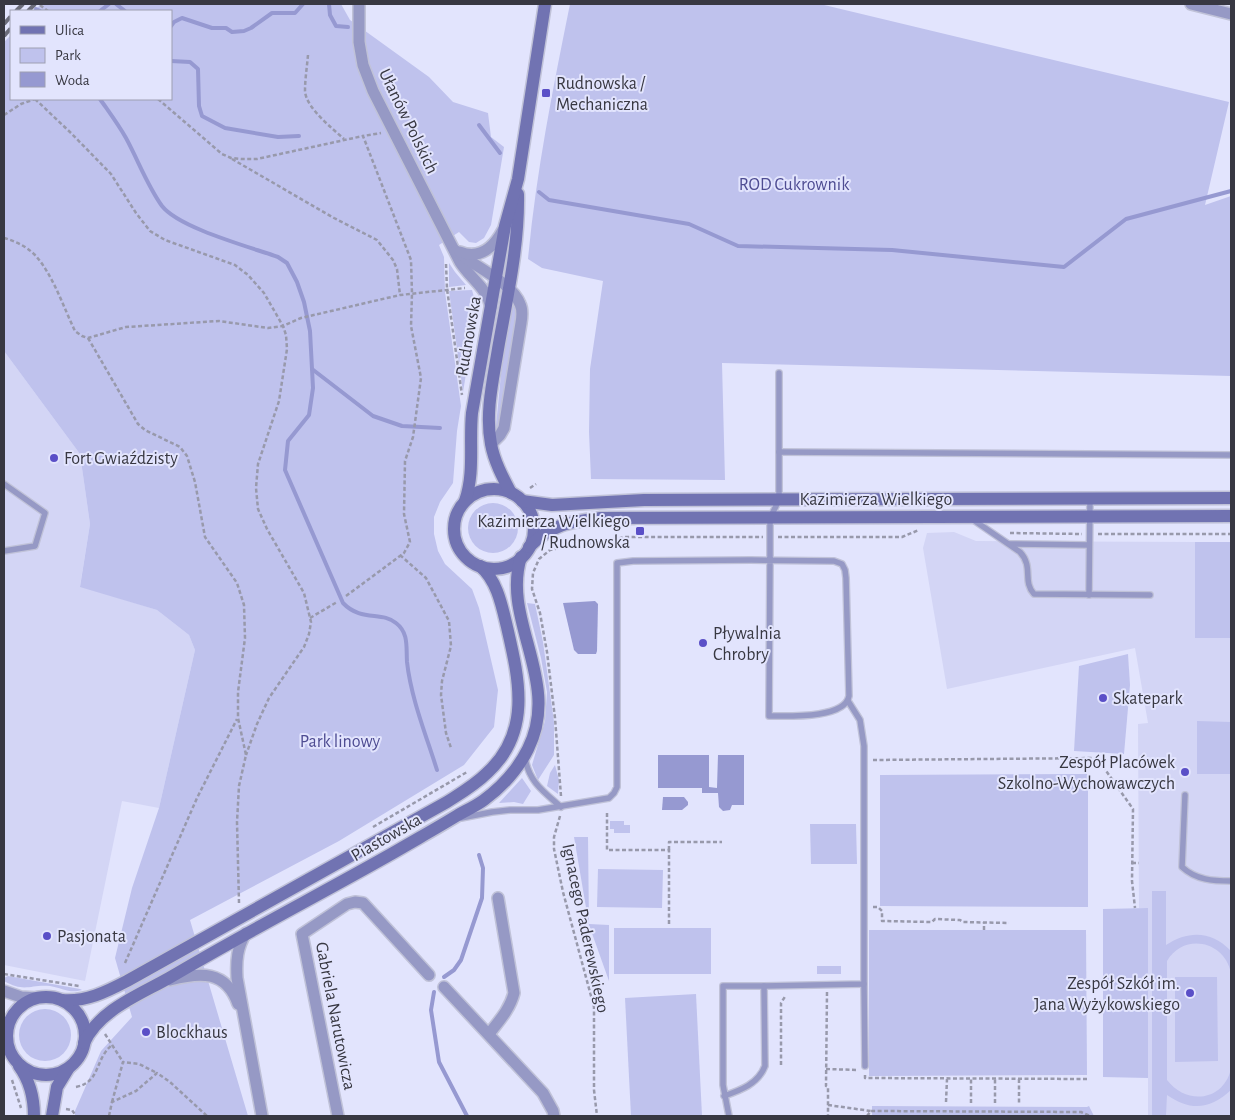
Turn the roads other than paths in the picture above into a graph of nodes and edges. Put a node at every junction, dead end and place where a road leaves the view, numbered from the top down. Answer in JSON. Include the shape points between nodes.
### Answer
{"nodes":[{"id":1,"x":359,"y":4,"type":"edge"},
{"id":2,"x":545,"y":4,"type":"edge"},
{"id":3,"x":1191,"y":4,"type":"edge"},
{"id":4,"x":1231,"y":14,"type":"edge"},
{"id":5,"x":518,"y":179,"type":"junction"},
{"id":6,"x":505,"y":226,"type":"junction"},
{"id":7,"x":452,"y":247,"type":"junction"},
{"id":8,"x":496,"y":279,"type":"junction"},
{"id":9,"x":508,"y":288,"type":"junction"},
{"id":10,"x":491,"y":307,"type":"junction"},
{"id":11,"x":779,"y":373,"type":"dead end"},
{"id":12,"x":490,"y":444,"type":"junction"},
{"id":13,"x":779,"y":452,"type":"junction"},
{"id":14,"x":1231,"y":455,"type":"edge"},
{"id":15,"x":4,"y":484,"type":"edge"},
{"id":16,"x":512,"y":493,"type":"junction"},
{"id":17,"x":1231,"y":498,"type":"edge"},
{"id":18,"x":1090,"y":499,"type":"junction"},
{"id":19,"x":779,"y":500,"type":"junction"},
{"id":20,"x":466,"y":501,"type":"junction"},
{"id":21,"x":522,"y":501,"type":"junction"},
{"id":22,"x":969,"y":516,"type":"junction"},
{"id":23,"x":1090,"y":516,"type":"junction"},
{"id":24,"x":1231,"y":516,"type":"edge"},
{"id":25,"x":770,"y":518,"type":"junction"},
{"id":26,"x":1010,"y":544,"type":"junction"},
{"id":27,"x":1089,"y":545,"type":"junction"},
{"id":28,"x":4,"y":551,"type":"edge"},
{"id":29,"x":525,"y":552,"type":"junction"},
{"id":30,"x":770,"y":560,"type":"junction"},
{"id":31,"x":480,"y":566,"type":"junction"},
{"id":32,"x":1090,"y":595,"type":"junction"},
{"id":33,"x":1150,"y":595,"type":"dead end"},
{"id":34,"x":848,"y":701,"type":"junction"},
{"id":35,"x":524,"y":755,"type":"junction"},
{"id":36,"x":1185,"y":795,"type":"dead end"},
{"id":37,"x":561,"y":807,"type":"junction"},
{"id":38,"x":448,"y":822,"type":"junction"},
{"id":39,"x":1231,"y":881,"type":"edge"},
{"id":40,"x":498,"y":898,"type":"dead end"},
{"id":41,"x":247,"y":932,"type":"junction"},
{"id":42,"x":429,"y":975,"type":"dead end"},
{"id":43,"x":158,"y":984,"type":"junction"},
{"id":44,"x":864,"y":984,"type":"junction"},
{"id":45,"x":764,"y":986,"type":"junction"},
{"id":46,"x":444,"y":987,"type":"dead end"},
{"id":47,"x":4,"y":991,"type":"edge"},
{"id":48,"x":38,"y":998,"type":"junction"},
{"id":49,"x":62,"y":1000,"type":"junction"},
{"id":50,"x":246,"y":1026,"type":"junction"},
{"id":51,"x":489,"y":1034,"type":"junction"},
{"id":52,"x":6,"y":1038,"type":"edge"},
{"id":53,"x":84,"y":1044,"type":"junction"},
{"id":54,"x":18,"y":1064,"type":"junction"},
{"id":55,"x":865,"y":1066,"type":"dead end"},
{"id":56,"x":68,"y":1069,"type":"junction"},
{"id":57,"x":724,"y":1096,"type":"junction"},
{"id":58,"x":34,"y":1116,"type":"edge"},
{"id":59,"x":52,"y":1116,"type":"edge"},
{"id":60,"x":262,"y":1116,"type":"edge"},
{"id":61,"x":338,"y":1116,"type":"edge"},
{"id":62,"x":554,"y":1116,"type":"edge"},
{"id":63,"x":729,"y":1116,"type":"edge"}],
"edges":[{"from":1,"to":7,"type":"street","name":"Ułanów Polskich","via":[[363,65]]},
{"from":2,"to":5,"type":"main road","name":"Rudnowska"},
{"from":3,"to":4,"type":"street"},
{"from":5,"to":6,"type":"main road","name":"Rudnowska"},
{"from":5,"to":9,"type":"main road","name":"Rudnowska","via":[[516,234]]},
{"from":6,"to":7,"type":"street","via":[[498,240],[485,252],[462,254]]},
{"from":6,"to":8,"type":"main road","name":"Rudnowska"},
{"from":7,"to":8,"type":"street","name":"Ułanów Polskich"},
{"from":7,"to":10,"type":"street","name":"Ułanów Polskich","via":[[465,271],[484,290]]},
{"from":8,"to":9,"type":"street","name":"Ułanów Polskich"},
{"from":8,"to":10,"type":"main road","name":"Rudnowska"},
{"from":9,"to":12,"type":"main road","name":"Rudnowska","via":[[488,418]]},
{"from":9,"to":12,"type":"street","via":[[519,301],[522,315],[504,428]]},
{"from":10,"to":20,"type":"main road","name":"Rudnowska","via":[[472,413],[471,479]]},
{"from":11,"to":13,"type":"lane"},
{"from":12,"to":16,"type":"main road","name":"Rudnowska"},
{"from":13,"to":14,"type":"lane"},
{"from":13,"to":19,"type":"lane"},
{"from":15,"to":28,"type":"lane","via":[[45,513],[35,546]]},
{"from":16,"to":20,"type":"main road","via":[[491,489]]},
{"from":16,"to":21,"type":"main road"},
{"from":17,"to":18,"type":"main road","name":"Kazimierza Wielkiego"},
{"from":18,"to":19,"type":"main road","name":"Kazimierza Wielkiego"},
{"from":18,"to":23,"type":"lane"},
{"from":19,"to":21,"type":"main road","name":"Kazimierza Wielkiego","via":[[644,500],[552,505]]},
{"from":19,"to":25,"type":"lane"},
{"from":20,"to":31,"type":"main road","via":[[455,520],[456,541],[462,553]]},
{"from":21,"to":29,"type":"main road","via":[[533,523],[533,535]]},
{"from":22,"to":23,"type":"main road","name":"Kazimierza Wielkiego"},
{"from":22,"to":25,"type":"main road","name":"Kazimierza Wielkiego"},
{"from":22,"to":26,"type":"lane"},
{"from":23,"to":24,"type":"main road","name":"Kazimierza Wielkiego"},
{"from":23,"to":27,"type":"lane"},
{"from":25,"to":29,"type":"main road","name":"Kazimierza Wielkiego","via":[[592,519],[554,528]]},
{"from":25,"to":30,"type":"lane"},
{"from":26,"to":27,"type":"lane"},
{"from":26,"to":32,"type":"lane","via":[[1026,558],[1030,589],[1034,594]]},
{"from":27,"to":32,"type":"lane"},
{"from":29,"to":31,"type":"main road","via":[[516,562],[502,568]]},
{"from":29,"to":35,"type":"main road","name":"Piastowska","via":[[518,568],[517,593],[538,695],[536,726]]},
{"from":30,"to":34,"type":"lane","via":[[834,561],[842,564],[846,578]]},
{"from":30,"to":34,"type":"lane","via":[[769,716],[821,713],[842,708]]},
{"from":30,"to":37,"type":"lane","via":[[617,563],[617,787],[609,798]]},
{"from":31,"to":49,"type":"main road","name":"Piastowska","via":[[496,589],[519,681],[515,727],[508,746],[488,772],[439,807],[112,988],[83,999]]},
{"from":32,"to":33,"type":"lane"},
{"from":34,"to":44,"type":"lane","via":[[860,720],[864,760]]},
{"from":35,"to":37,"type":"lane","via":[[534,782]]},
{"from":35,"to":38,"type":"main road","name":"Piastowska","via":[[503,784]]},
{"from":36,"to":39,"type":"lane","via":[[1182,867],[1208,880]]},
{"from":37,"to":38,"type":"lane","via":[[492,812]]},
{"from":38,"to":41,"type":"main road","name":"Piastowska"},
{"from":40,"to":51,"type":"street","via":[[514,993],[506,1012]]},
{"from":41,"to":43,"type":"main road","name":"Piastowska"},
{"from":41,"to":50,"type":"street","via":[[239,946],[236,967]]},
{"from":42,"to":61,"type":"street","name":"Gabriela Narutowicza","via":[[363,903],[347,904],[302,934]]},
{"from":43,"to":50,"type":"street","via":[[190,975],[214,976],[228,986]]},
{"from":43,"to":53,"type":"main road","name":"Piastowska","via":[[102,1019]]},
{"from":44,"to":45,"type":"lane"},
{"from":44,"to":55,"type":"lane"},
{"from":45,"to":57,"type":"lane","via":[[762,1073],[750,1085]]},
{"from":45,"to":57,"type":"lane","via":[[723,986]]},
{"from":46,"to":51,"type":"street"},
{"from":47,"to":48,"type":"street"},
{"from":48,"to":49,"type":"main road"},
{"from":48,"to":52,"type":"main road","via":[[24,1004],[13,1015]]},
{"from":49,"to":53,"type":"main road","via":[[80,1018],[85,1033]]},
{"from":50,"to":60,"type":"street"},
{"from":51,"to":62,"type":"street","via":[[543,1093]]},
{"from":52,"to":54,"type":"main road"},
{"from":53,"to":56,"type":"main road"},
{"from":54,"to":56,"type":"main road","via":[[27,1071],[48,1076]]},
{"from":54,"to":58,"type":"main road","via":[[29,1085]]},
{"from":56,"to":59,"type":"main road","via":[[57,1087]]},
{"from":57,"to":63,"type":"lane"}]}
